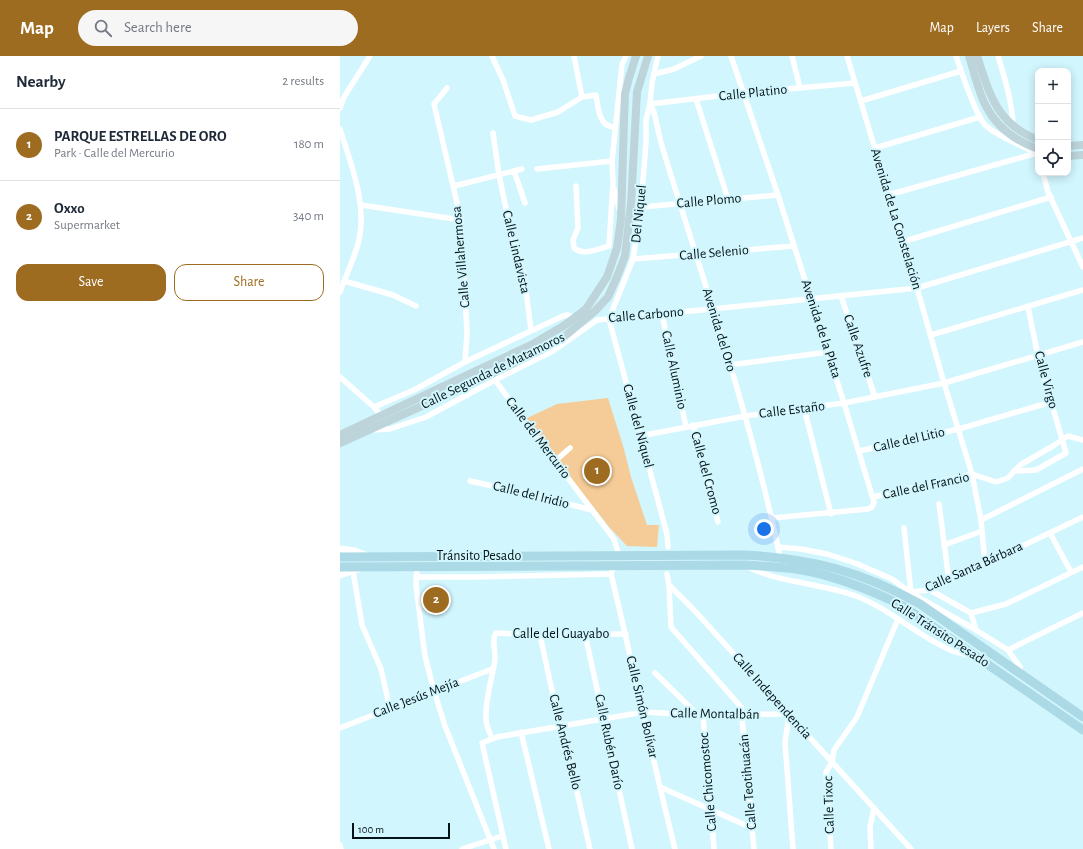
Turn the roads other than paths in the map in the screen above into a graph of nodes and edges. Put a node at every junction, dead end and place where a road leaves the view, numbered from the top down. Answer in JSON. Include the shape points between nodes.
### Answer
{"nodes":[{"id":1,"x":370,"y":56,"type":"edge"},
{"id":2,"x":492,"y":56,"type":"edge"},
{"id":3,"x":574,"y":56,"type":"edge"},
{"id":4,"x":626,"y":56,"type":"edge"},
{"id":5,"x":636,"y":56,"type":"edge"},
{"id":6,"x":648,"y":56,"type":"edge"},
{"id":7,"x":658,"y":56,"type":"edge"},
{"id":8,"x":701,"y":56,"type":"edge"},
{"id":9,"x":730,"y":56,"type":"edge"},
{"id":10,"x":792,"y":56,"type":"edge"},
{"id":11,"x":847,"y":56,"type":"edge"},
{"id":12,"x":956,"y":56,"type":"edge"},
{"id":13,"x":969,"y":56,"type":"edge"},
{"id":14,"x":977,"y":56,"type":"edge"},
{"id":15,"x":998,"y":56,"type":"edge"},
{"id":16,"x":961,"y":71,"type":"junction"},
{"id":17,"x":654,"y":74,"type":"junction"},
{"id":18,"x":855,"y":83,"type":"junction"},
{"id":19,"x":447,"y":88,"type":"dead end"},
{"id":20,"x":800,"y":88,"type":"junction"},
{"id":21,"x":743,"y":93,"type":"junction"},
{"id":22,"x":582,"y":97,"type":"junction"},
{"id":23,"x":696,"y":99,"type":"junction"},
{"id":24,"x":861,"y":101,"type":"junction"},
{"id":25,"x":650,"y":104,"type":"junction"},
{"id":26,"x":340,"y":108,"type":"edge"},
{"id":27,"x":980,"y":117,"type":"junction"},
{"id":28,"x":1013,"y":127,"type":"junction"},
{"id":29,"x":615,"y":128,"type":"junction"},
{"id":30,"x":340,"y":129,"type":"edge"},
{"id":31,"x":493,"y":134,"type":"dead end"},
{"id":32,"x":1035,"y":139,"type":"edge"},
{"id":33,"x":1083,"y":145,"type":"edge"},
{"id":34,"x":1071,"y":146,"type":"edge"},
{"id":35,"x":875,"y":148,"type":"junction"},
{"id":36,"x":1035,"y":151,"type":"edge"},
{"id":37,"x":1035,"y":152,"type":"edge"},
{"id":38,"x":1035,"y":154,"type":"edge"},
{"id":39,"x":1083,"y":155,"type":"edge"},
{"id":40,"x":1071,"y":156,"type":"edge"},
{"id":41,"x":1083,"y":158,"type":"edge"},
{"id":42,"x":1071,"y":159,"type":"edge"},
{"id":43,"x":612,"y":161,"type":"junction"},
{"id":44,"x":522,"y":169,"type":"dead end"},
{"id":45,"x":537,"y":169,"type":"dead end"},
{"id":46,"x":514,"y":171,"type":"junction"},
{"id":47,"x":499,"y":175,"type":"junction"},
{"id":48,"x":1044,"y":176,"type":"edge"},
{"id":49,"x":613,"y":182,"type":"junction"},
{"id":50,"x":454,"y":186,"type":"junction"},
{"id":51,"x":576,"y":186,"type":"dead end"},
{"id":52,"x":778,"y":195,"type":"junction"},
{"id":53,"x":888,"y":195,"type":"junction"},
{"id":54,"x":1051,"y":197,"type":"junction"},
{"id":55,"x":728,"y":199,"type":"junction"},
{"id":56,"x":525,"y":203,"type":"dead end"},
{"id":57,"x":680,"y":203,"type":"junction"},
{"id":58,"x":361,"y":205,"type":"junction"},
{"id":59,"x":641,"y":207,"type":"junction"},
{"id":60,"x":621,"y":219,"type":"junction"},
{"id":61,"x":461,"y":220,"type":"junction"},
{"id":62,"x":1083,"y":238,"type":"edge"},
{"id":63,"x":902,"y":242,"type":"junction"},
{"id":64,"x":1072,"y":242,"type":"junction"},
{"id":65,"x":794,"y":246,"type":"junction"},
{"id":66,"x":695,"y":254,"type":"junction"},
{"id":67,"x":633,"y":259,"type":"junction"},
{"id":68,"x":1083,"y":267,"type":"edge"},
{"id":69,"x":344,"y":281,"type":"junction"},
{"id":70,"x":917,"y":288,"type":"junction"},
{"id":71,"x":1083,"y":290,"type":"edge"},
{"id":72,"x":340,"y":292,"type":"edge"},
{"id":73,"x":841,"y":296,"type":"junction"},
{"id":74,"x":811,"y":299,"type":"junction"},
{"id":75,"x":416,"y":306,"type":"dead end"},
{"id":76,"x":1028,"y":307,"type":"junction"},
{"id":77,"x":712,"y":309,"type":"junction"},
{"id":78,"x":662,"y":314,"type":"junction"},
{"id":79,"x":575,"y":318,"type":"junction"},
{"id":80,"x":609,"y":319,"type":"junction"},
{"id":81,"x":584,"y":320,"type":"junction"},
{"id":82,"x":597,"y":320,"type":"junction"},
{"id":83,"x":531,"y":330,"type":"junction"},
{"id":84,"x":931,"y":335,"type":"junction"},
{"id":85,"x":1083,"y":342,"type":"edge"},
{"id":86,"x":828,"y":352,"type":"junction"},
{"id":87,"x":1038,"y":356,"type":"junction"},
{"id":88,"x":465,"y":362,"type":"junction"},
{"id":89,"x":729,"y":365,"type":"junction"},
{"id":90,"x":340,"y":377,"type":"edge"},
{"id":91,"x":495,"y":380,"type":"junction"},
{"id":92,"x":944,"y":383,"type":"junction"},
{"id":93,"x":875,"y":397,"type":"junction"},
{"id":94,"x":1052,"y":402,"type":"junction"},
{"id":95,"x":844,"y":403,"type":"junction"},
{"id":96,"x":374,"y":407,"type":"junction"},
{"id":97,"x":804,"y":408,"type":"junction"},
{"id":98,"x":745,"y":416,"type":"junction"},
{"id":99,"x":383,"y":419,"type":"junction"},
{"id":100,"x":693,"y":425,"type":"junction"},
{"id":101,"x":686,"y":427,"type":"junction"},
{"id":102,"x":959,"y":429,"type":"junction"},
{"id":103,"x":366,"y":430,"type":"junction"},
{"id":104,"x":340,"y":434,"type":"edge"},
{"id":105,"x":640,"y":436,"type":"junction"},
{"id":106,"x":1062,"y":440,"type":"junction"},
{"id":107,"x":1083,"y":440,"type":"edge"},
{"id":108,"x":340,"y":443,"type":"edge"},
{"id":109,"x":570,"y":448,"type":"dead end"},
{"id":110,"x":859,"y":451,"type":"junction"},
{"id":111,"x":555,"y":461,"type":"junction"},
{"id":112,"x":1083,"y":469,"type":"edge"},
{"id":113,"x":1014,"y":471,"type":"junction"},
{"id":114,"x":972,"y":474,"type":"junction"},
{"id":115,"x":470,"y":481,"type":"dead end"},
{"id":116,"x":873,"y":497,"type":"junction"},
{"id":117,"x":939,"y":504,"type":"dead end"},
{"id":118,"x":593,"y":510,"type":"junction"},
{"id":119,"x":831,"y":514,"type":"junction"},
{"id":120,"x":1083,"y":517,"type":"edge"},
{"id":121,"x":772,"y":518,"type":"junction"},
{"id":122,"x":981,"y":520,"type":"junction"},
{"id":123,"x":718,"y":522,"type":"dead end"},
{"id":124,"x":904,"y":528,"type":"dead end"},
{"id":125,"x":982,"y":531,"type":"junction"},
{"id":126,"x":1050,"y":533,"type":"junction"},
{"id":127,"x":944,"y":545,"type":"junction"},
{"id":128,"x":668,"y":547,"type":"dead end"},
{"id":129,"x":778,"y":547,"type":"junction"},
{"id":130,"x":340,"y":550,"type":"edge"},
{"id":131,"x":619,"y":556,"type":"junction"},
{"id":132,"x":340,"y":557,"type":"edge"},
{"id":133,"x":369,"y":557,"type":"junction"},
{"id":134,"x":780,"y":557,"type":"junction"},
{"id":135,"x":985,"y":563,"type":"junction"},
{"id":136,"x":744,"y":565,"type":"junction"},
{"id":137,"x":364,"y":566,"type":"junction"},
{"id":138,"x":417,"y":566,"type":"junction"},
{"id":139,"x":340,"y":567,"type":"edge"},
{"id":140,"x":1083,"y":567,"type":"edge"},
{"id":141,"x":613,"y":570,"type":"junction"},
{"id":142,"x":354,"y":571,"type":"junction"},
{"id":143,"x":1071,"y":572,"type":"junction"},
{"id":144,"x":667,"y":574,"type":"dead end"},
{"id":145,"x":340,"y":575,"type":"edge"},
{"id":146,"x":416,"y":577,"type":"junction"},
{"id":147,"x":949,"y":581,"type":"junction"},
{"id":148,"x":669,"y":585,"type":"junction"},
{"id":149,"x":930,"y":590,"type":"junction"},
{"id":150,"x":896,"y":591,"type":"junction"},
{"id":151,"x":911,"y":593,"type":"junction"},
{"id":152,"x":971,"y":613,"type":"junction"},
{"id":153,"x":1083,"y":613,"type":"edge"},
{"id":154,"x":898,"y":619,"type":"junction"},
{"id":155,"x":976,"y":630,"type":"junction"},
{"id":156,"x":585,"y":634,"type":"junction"},
{"id":157,"x":626,"y":634,"type":"junction"},
{"id":158,"x":540,"y":635,"type":"junction"},
{"id":159,"x":1008,"y":650,"type":"junction"},
{"id":160,"x":982,"y":660,"type":"junction"},
{"id":161,"x":492,"y":668,"type":"junction"},
{"id":162,"x":655,"y":673,"type":"dead end"},
{"id":163,"x":1021,"y":674,"type":"junction"},
{"id":164,"x":434,"y":691,"type":"junction"},
{"id":165,"x":390,"y":709,"type":"junction"},
{"id":166,"x":644,"y":712,"type":"junction"},
{"id":167,"x":701,"y":715,"type":"junction"},
{"id":168,"x":742,"y":715,"type":"junction"},
{"id":169,"x":788,"y":715,"type":"junction"},
{"id":170,"x":1083,"y":717,"type":"edge"},
{"id":171,"x":604,"y":720,"type":"junction"},
{"id":172,"x":562,"y":726,"type":"junction"},
{"id":173,"x":340,"y":728,"type":"edge"},
{"id":174,"x":1083,"y":730,"type":"edge"},
{"id":175,"x":521,"y":732,"type":"junction"},
{"id":176,"x":492,"y":738,"type":"junction"},
{"id":177,"x":832,"y":762,"type":"junction"},
{"id":178,"x":660,"y":787,"type":"junction"},
{"id":179,"x":874,"y":808,"type":"junction"},
{"id":180,"x":711,"y":810,"type":"junction"},
{"id":181,"x":752,"y":828,"type":"junction"},
{"id":182,"x":502,"y":836,"type":"junction"},
{"id":183,"x":490,"y":839,"type":"junction"},
{"id":184,"x":340,"y":845,"type":"edge"},
{"id":185,"x":342,"y":849,"type":"edge"},
{"id":186,"x":462,"y":849,"type":"edge"},
{"id":187,"x":494,"y":849,"type":"edge"},
{"id":188,"x":506,"y":849,"type":"edge"},
{"id":189,"x":549,"y":849,"type":"edge"},
{"id":190,"x":590,"y":849,"type":"edge"},
{"id":191,"x":632,"y":849,"type":"edge"},
{"id":192,"x":675,"y":849,"type":"edge"},
{"id":193,"x":714,"y":849,"type":"edge"},
{"id":194,"x":754,"y":849,"type":"edge"},
{"id":195,"x":792,"y":849,"type":"edge"},
{"id":196,"x":831,"y":849,"type":"edge"},
{"id":197,"x":871,"y":849,"type":"edge"},
{"id":198,"x":910,"y":849,"type":"edge"}],
"edges":[{"from":1,"to":26,"type":"street"},
{"from":2,"to":22,"type":"street","via":[[515,116],[531,120],[558,112]]},
{"from":3,"to":22,"type":"street"},
{"from":4,"to":29,"type":"street","via":[[622,64]]},
{"from":5,"to":60,"type":"main road","name":"Calle Segunda de Matamoros","via":[[626,94]]},
{"from":6,"to":81,"type":"main road","name":"Calle Segunda de Matamoros","via":[[637,92],[631,204],[625,256],[608,297]]},
{"from":7,"to":17,"type":"street","name":"Del Niquel"},
{"from":8,"to":17,"type":"street","via":[[674,69]]},
{"from":9,"to":21,"type":"street","name":"Avenida de la Plata"},
{"from":10,"to":20,"type":"street"},
{"from":11,"to":18,"type":"street","name":"Avenida de La Constelación"},
{"from":12,"to":16,"type":"street"},
{"from":13,"to":36,"type":"main road","via":[[986,106],[993,117],[1003,129]]},
{"from":14,"to":28,"type":"main road","via":[[994,103]]},
{"from":15,"to":28,"type":"street","via":[[1009,92]]},
{"from":16,"to":24,"type":"street"},
{"from":16,"to":27,"type":"street"},
{"from":17,"to":25,"type":"street","name":"Del Niquel"},
{"from":18,"to":20,"type":"street","name":"Calle Platino"},
{"from":18,"to":24,"type":"street","name":"Avenida de La Constelación"},
{"from":19,"to":50,"type":"street","name":"Calle Villahermosa","via":[[434,104]]},
{"from":20,"to":21,"type":"street","name":"Calle Platino"},
{"from":21,"to":23,"type":"street","name":"Calle Platino"},
{"from":21,"to":52,"type":"street","name":"Avenida de la Plata"},
{"from":22,"to":29,"type":"street","via":[[596,95],[603,122],[609,128]]},
{"from":23,"to":25,"type":"street","name":"Calle Platino"},
{"from":23,"to":55,"type":"street"},
{"from":24,"to":35,"type":"street","name":"Avenida de La Constelación"},
{"from":25,"to":57,"type":"street","name":"Avenida del Oro"},
{"from":25,"to":59,"type":"street","name":"Del Niquel","via":[[646,120]]},
{"from":27,"to":35,"type":"street"},
{"from":27,"to":37,"type":"street","via":[[986,126]]},
{"from":28,"to":32,"type":"main road"},
{"from":29,"to":43,"type":"street"},
{"from":30,"to":58,"type":"street"},
{"from":31,"to":47,"type":"street","name":"Calle Lindavista"},
{"from":33,"to":34,"type":"main road"},
{"from":35,"to":53,"type":"street","name":"Avenida de La Constelación"},
{"from":38,"to":53,"type":"street"},
{"from":39,"to":40,"type":"main road"},
{"from":41,"to":42,"type":"street"},
{"from":43,"to":45,"type":"street"},
{"from":43,"to":49,"type":"street"},
{"from":44,"to":46,"type":"street"},
{"from":46,"to":47,"type":"street"},
{"from":46,"to":56,"type":"street"},
{"from":47,"to":50,"type":"street"},
{"from":47,"to":83,"type":"street","name":"Calle Lindavista","via":[[512,237],[524,275]]},
{"from":48,"to":54,"type":"street"},
{"from":49,"to":51,"type":"street","via":[[609,246],[587,252],[578,252],[574,248],[578,228]]},
{"from":49,"to":60,"type":"street"},
{"from":50,"to":61,"type":"street","name":"Calle Villahermosa"},
{"from":52,"to":55,"type":"street","name":"Calle Plomo"},
{"from":52,"to":65,"type":"street","name":"Avenida de la Plata"},
{"from":53,"to":63,"type":"street","name":"Avenida de La Constelación"},
{"from":54,"to":63,"type":"street"},
{"from":54,"to":64,"type":"street"},
{"from":55,"to":57,"type":"street","name":"Calle Plomo"},
{"from":57,"to":59,"type":"street","name":"Calle Plomo"},
{"from":57,"to":66,"type":"street","name":"Avenida del Oro"},
{"from":58,"to":61,"type":"street"},
{"from":58,"to":69,"type":"street","via":[[359,239]]},
{"from":59,"to":67,"type":"street","name":"Del Niquel"},
{"from":60,"to":79,"type":"main road","name":"Calle Segunda de Matamoros","via":[[617,248],[607,277],[586,309]]},
{"from":61,"to":88,"type":"street","name":"Calle Villahermosa","via":[[467,333]]},
{"from":62,"to":64,"type":"street","name":"Calle Carbono"},
{"from":63,"to":70,"type":"street","name":"Avenida de La Constelación"},
{"from":64,"to":68,"type":"street"},
{"from":64,"to":70,"type":"street","name":"Calle Carbono"},
{"from":65,"to":66,"type":"street","name":"Calle Selenio"},
{"from":65,"to":74,"type":"street","name":"Avenida de la Plata"},
{"from":66,"to":67,"type":"street","name":"Calle Selenio"},
{"from":66,"to":77,"type":"street","name":"Avenida del Oro"},
{"from":67,"to":80,"type":"street","name":"Del Niquel"},
{"from":69,"to":72,"type":"street"},
{"from":69,"to":75,"type":"street","via":[[393,294]]},
{"from":70,"to":73,"type":"street","name":"Calle Carbono"},
{"from":70,"to":84,"type":"street","name":"Avenida de La Constelación"},
{"from":71,"to":76,"type":"street"},
{"from":73,"to":74,"type":"street","name":"Calle Carbono"},
{"from":73,"to":93,"type":"street","name":"Calle Azufre"},
{"from":74,"to":77,"type":"street","name":"Calle Carbono"},
{"from":74,"to":86,"type":"street","name":"Avenida de la Plata"},
{"from":76,"to":84,"type":"street"},
{"from":76,"to":87,"type":"street","name":"Calle Virgo"},
{"from":77,"to":78,"type":"street","name":"Calle Carbono"},
{"from":77,"to":89,"type":"street","name":"Avenida del Oro"},
{"from":78,"to":80,"type":"street","name":"Calle Carbono"},
{"from":78,"to":101,"type":"street","name":"Calle Aluminio"},
{"from":79,"to":81,"type":"street"},
{"from":79,"to":83,"type":"street","via":[[563,316]]},
{"from":79,"to":99,"type":"main road","name":"Calle Segunda de Matamoros","via":[[533,344]]},
{"from":80,"to":82,"type":"street","name":"Calle Carbono"},
{"from":80,"to":105,"type":"street","name":"Calle del Níquel"},
{"from":81,"to":82,"type":"street"},
{"from":81,"to":99,"type":"main road","name":"Calle Segunda de Matamoros","via":[[565,336],[539,351]]},
{"from":82,"to":91,"type":"street","name":"Calle Carbono","via":[[553,351]]},
{"from":83,"to":88,"type":"street"},
{"from":84,"to":92,"type":"street","name":"Avenida de La Constelación"},
{"from":85,"to":87,"type":"street","name":"Calle Estaño"},
{"from":86,"to":89,"type":"street"},
{"from":86,"to":95,"type":"street","name":"Avenida de la Plata"},
{"from":87,"to":92,"type":"street","name":"Calle Estaño"},
{"from":87,"to":94,"type":"street","name":"Calle Virgo"},
{"from":88,"to":96,"type":"street","via":[[414,390]]},
{"from":89,"to":98,"type":"street","name":"Avenida del Oro"},
{"from":90,"to":96,"type":"street"},
{"from":91,"to":103,"type":"street","name":"Calle Carbono","via":[[414,422],[390,429]]},
{"from":91,"to":111,"type":"street","name":"Calle del Mercurio"},
{"from":92,"to":93,"type":"street","name":"Calle Estaño"},
{"from":92,"to":102,"type":"street","name":"Avenida de La Constelación"},
{"from":93,"to":95,"type":"street","name":"Calle Estaño"},
{"from":94,"to":102,"type":"street","name":"Calle del Litio"},
{"from":94,"to":106,"type":"street","name":"Calle Virgo"},
{"from":95,"to":97,"type":"street","name":"Calle Estaño"},
{"from":95,"to":110,"type":"street","name":"Avenida de la Plata"},
{"from":96,"to":99,"type":"street"},
{"from":97,"to":98,"type":"street","name":"Calle Estaño"},
{"from":97,"to":119,"type":"street"},
{"from":98,"to":100,"type":"street","name":"Calle Estaño"},
{"from":98,"to":121,"type":"street","name":"Avenida del Oro"},
{"from":99,"to":103,"type":"main road","name":"Calle Segunda de Matamoros"},
{"from":99,"to":104,"type":"main road","name":"Calle Segunda de Matamoros"},
{"from":100,"to":101,"type":"street","name":"Calle Estaño"},
{"from":100,"to":123,"type":"street","name":"Calle del Cromo"},
{"from":101,"to":105,"type":"street","name":"Calle Estaño"},
{"from":102,"to":110,"type":"street","name":"Calle del Litio"},
{"from":102,"to":114,"type":"street","name":"Avenida de La Constelación"},
{"from":103,"to":108,"type":"main road","name":"Calle Segunda de Matamoros"},
{"from":105,"to":128,"type":"street","name":"Calle del Níquel","via":[[667,534]]},
{"from":106,"to":107,"type":"street","name":"Calle del Francio","via":[[1068,436]]},
{"from":106,"to":113,"type":"street","name":"Calle del Francio"},
{"from":106,"to":113,"type":"street","name":"Calle Virgo","via":[[1066,453],[1036,470]]},
{"from":109,"to":111,"type":"street"},
{"from":110,"to":116,"type":"street","name":"Avenida de la Plata"},
{"from":111,"to":118,"type":"street","name":"Calle del Mercurio"},
{"from":112,"to":122,"type":"street"},
{"from":113,"to":114,"type":"street","name":"Calle del Francio","via":[[1008,478],[996,482]]},
{"from":114,"to":116,"type":"street","name":"Calle del Francio"},
{"from":114,"to":122,"type":"street","name":"Avenida de La Constelación"},
{"from":115,"to":118,"type":"street","name":"Calle del Iridio"},
{"from":116,"to":119,"type":"street","via":[[872,507],[868,509]]},
{"from":117,"to":127,"type":"street"},
{"from":118,"to":131,"type":"street","name":"Calle del Mercurio","via":[[614,539]]},
{"from":119,"to":121,"type":"street"},
{"from":120,"to":126,"type":"street","name":"Calle Santa Bárbara"},
{"from":121,"to":129,"type":"street","name":"Avenida del Oro"},
{"from":122,"to":125,"type":"street","name":"Avenida de La Constelación"},
{"from":124,"to":151,"type":"street"},
{"from":125,"to":127,"type":"street"},
{"from":125,"to":135,"type":"street","name":"Avenida de La Constelación"},
{"from":126,"to":135,"type":"street","name":"Calle Santa Bárbara"},
{"from":126,"to":143,"type":"street"},
{"from":127,"to":147,"type":"street"},
{"from":129,"to":134,"type":"street","name":"Avenida del Oro"},
{"from":129,"to":151,"type":"street","via":[[827,554],[855,563],[892,579]]},
{"from":130,"to":133,"type":"street","via":[[355,551]]},
{"from":131,"to":133,"type":"main road","name":"Tránsito Pesado"},
{"from":131,"to":134,"type":"main road","name":"Calle Tránsito Pesado"},
{"from":132,"to":133,"type":"main road","name":"Tránsito Pesado"},
{"from":134,"to":150,"type":"main road","name":"Calle Tránsito Pesado","via":[[826,565]]},
{"from":135,"to":147,"type":"street","name":"Calle Santa Bárbara"},
{"from":136,"to":141,"type":"main road","name":"Calle Tránsito Pesado"},
{"from":136,"to":154,"type":"street","via":[[773,577],[854,595]]},
{"from":136,"to":160,"type":"main road","name":"Calle Tránsito Pesado","via":[[798,569],[828,576],[879,594],[903,606]]},
{"from":137,"to":138,"type":"main road","name":"Tránsito Pesado"},
{"from":137,"to":139,"type":"main road","name":"Tránsito Pesado"},
{"from":137,"to":142,"type":"street"},
{"from":138,"to":141,"type":"main road","name":"Tránsito Pesado"},
{"from":138,"to":146,"type":"street"},
{"from":140,"to":143,"type":"street"},
{"from":141,"to":146,"type":"street","via":[[476,577]]},
{"from":141,"to":157,"type":"street","name":"Calle Simón Bolívar"},
{"from":142,"to":145,"type":"street"},
{"from":142,"to":165,"type":"street","via":[[362,625],[381,669]]},
{"from":143,"to":152,"type":"street","via":[[1006,604]]},
{"from":144,"to":148,"type":"street"},
{"from":146,"to":164,"type":"street","via":[[425,656]]},
{"from":147,"to":149,"type":"street","name":"Calle Santa Bárbara"},
{"from":148,"to":168,"type":"street","via":[[671,626],[741,707]]},
{"from":148,"to":169,"type":"street","name":"Calle Independencia"},
{"from":149,"to":151,"type":"street","name":"Calle Santa Bárbara"},
{"from":149,"to":152,"type":"street"},
{"from":150,"to":151,"type":"street","name":"Calle Santa Bárbara"},
{"from":150,"to":163,"type":"main road","name":"Calle Tránsito Pesado","via":[[926,607]]},
{"from":151,"to":155,"type":"street"},
{"from":152,"to":155,"type":"street"},
{"from":153,"to":159,"type":"street"},
{"from":154,"to":160,"type":"street","via":[[947,648]]},
{"from":154,"to":177,"type":"street","name":"Calle Tixoc","via":[[857,717],[834,750]]},
{"from":155,"to":159,"type":"street"},
{"from":156,"to":157,"type":"street","name":"Calle del Guayabo"},
{"from":156,"to":158,"type":"street","name":"Calle del Guayabo"},
{"from":156,"to":171,"type":"street","name":"Calle Rubén Darío"},
{"from":157,"to":166,"type":"street","name":"Calle Simón Bolívar"},
{"from":158,"to":161,"type":"street","name":"Calle del Guayabo","via":[[496,633],[495,660]]},
{"from":158,"to":172,"type":"street","name":"Calle Andrés Bello","via":[[559,723]]},
{"from":159,"to":163,"type":"street","via":[[1020,667]]},
{"from":160,"to":174,"type":"main road","name":"Calle Tránsito Pesado"},
{"from":161,"to":164,"type":"street","name":"Calle Jesús Mejía"},
{"from":161,"to":176,"type":"street","via":[[486,718]]},
{"from":162,"to":167,"type":"street"},
{"from":163,"to":170,"type":"main road","name":"Calle Tránsito Pesado"},
{"from":164,"to":165,"type":"street","name":"Calle Jesús Mejía"},
{"from":164,"to":183,"type":"street","via":[[445,726]]},
{"from":165,"to":173,"type":"street","name":"Calle Jesús Mejía"},
{"from":166,"to":167,"type":"street","name":"Calle Montalbán"},
{"from":166,"to":171,"type":"street","name":"Calle Montalbán"},
{"from":166,"to":178,"type":"street","name":"Calle Simón Bolívar"},
{"from":167,"to":168,"type":"street","name":"Calle Montalbán"},
{"from":167,"to":180,"type":"street","name":"Calle Chicomostoc"},
{"from":168,"to":169,"type":"street","name":"Calle Montalbán"},
{"from":168,"to":181,"type":"street","name":"Calle Teotihuacán"},
{"from":169,"to":177,"type":"street","name":"Calle Independencia"},
{"from":169,"to":195,"type":"street","via":[[785,742]]},
{"from":171,"to":172,"type":"street","name":"Calle Montalbán"},
{"from":171,"to":191,"type":"street","name":"Calle Rubén Darío"},
{"from":172,"to":175,"type":"street","name":"Calle Montalbán"},
{"from":172,"to":190,"type":"street","name":"Calle Andrés Bello"},
{"from":175,"to":176,"type":"street","name":"Calle Montalbán"},
{"from":175,"to":189,"type":"street"},
{"from":176,"to":182,"type":"street","name":"Calle Montalbán","via":[[482,743]]},
{"from":177,"to":179,"type":"street","name":"Calle Independencia"},
{"from":177,"to":196,"type":"street","name":"Calle Tixoc","via":[[826,772]]},
{"from":178,"to":180,"type":"street"},
{"from":178,"to":192,"type":"street","name":"Calle Simón Bolívar"},
{"from":179,"to":197,"type":"street","via":[[870,827]]},
{"from":179,"to":198,"type":"street","name":"Calle Independencia"},
{"from":180,"to":181,"type":"street"},
{"from":180,"to":193,"type":"street","name":"Calle Chicomostoc"},
{"from":181,"to":194,"type":"street","name":"Calle Teotihuacán"},
{"from":182,"to":183,"type":"street"},
{"from":182,"to":188,"type":"street"},
{"from":183,"to":186,"type":"street"},
{"from":183,"to":187,"type":"street"},
{"from":184,"to":185,"type":"street"}]}
